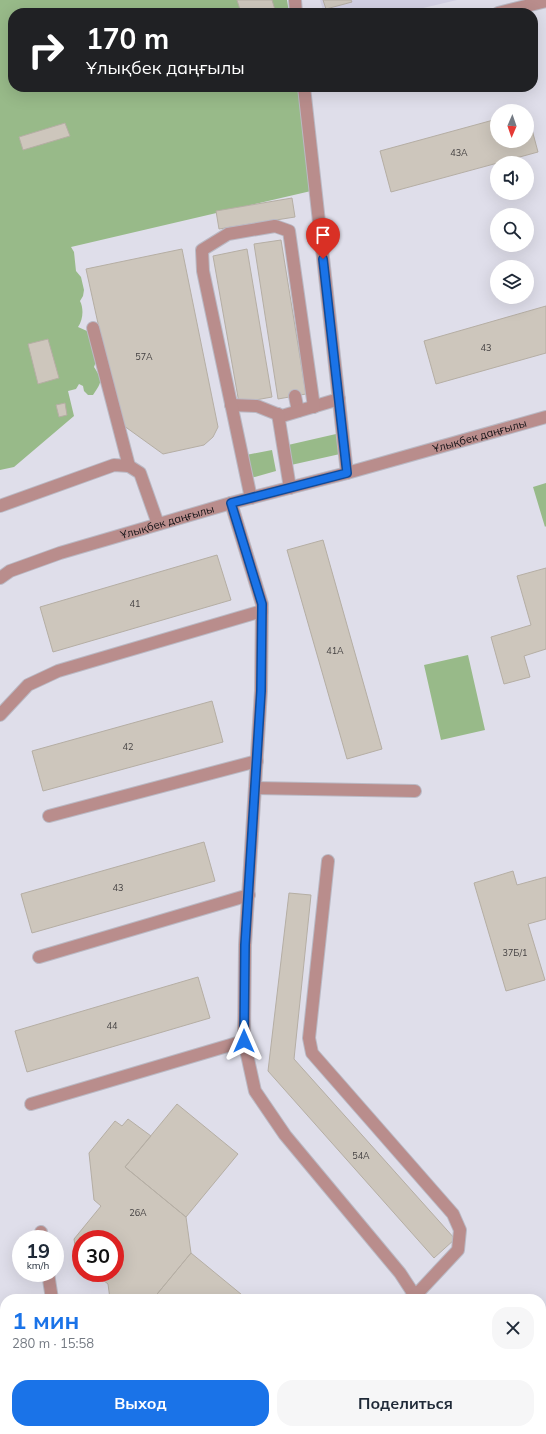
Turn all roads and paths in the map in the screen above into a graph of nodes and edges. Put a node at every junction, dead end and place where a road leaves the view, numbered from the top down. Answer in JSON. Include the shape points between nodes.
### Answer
{"nodes":[{"id":1,"x":546,"y":1,"type":"edge"},
{"id":2,"x":518,"y":8,"type":"edge"},
{"id":3,"x":305,"y":92,"type":"edge"},
{"id":4,"x":93,"y":328,"type":"dead end"},
{"id":5,"x":295,"y":396,"type":"dead end"},
{"id":6,"x":339,"y":399,"type":"junction"},
{"id":7,"x":231,"y":405,"type":"junction"},
{"id":8,"x":314,"y":407,"type":"junction"},
{"id":9,"x":298,"y":411,"type":"junction"},
{"id":10,"x":278,"y":414,"type":"junction"},
{"id":11,"x":546,"y":417,"type":"edge"},
{"id":12,"x":129,"y":466,"type":"junction"},
{"id":13,"x":347,"y":473,"type":"junction"},
{"id":14,"x":290,"y":488,"type":"junction"},
{"id":15,"x":251,"y":498,"type":"junction"},
{"id":16,"x":231,"y":503,"type":"junction"},
{"id":17,"x":0,"y":506,"type":"edge"},
{"id":18,"x":158,"y":524,"type":"junction"},
{"id":19,"x":0,"y":578,"type":"edge"},
{"id":20,"x":262,"y":611,"type":"junction"},
{"id":21,"x":0,"y":715,"type":"edge"},
{"id":22,"x":257,"y":761,"type":"junction"},
{"id":23,"x":255,"y":788,"type":"junction"},
{"id":24,"x":415,"y":791,"type":"dead end"},
{"id":25,"x":49,"y":816,"type":"dead end"},
{"id":26,"x":328,"y":861,"type":"dead end"},
{"id":27,"x":248,"y":895,"type":"junction"},
{"id":28,"x":39,"y":956,"type":"dead end"},
{"id":29,"x":244,"y":1041,"type":"junction"},
{"id":30,"x":31,"y":1104,"type":"dead end"},
{"id":31,"x":49,"y":1282,"type":"edge"},
{"id":32,"x":51,"y":1294,"type":"edge"},
{"id":33,"x":411,"y":1294,"type":"edge"},
{"id":34,"x":417,"y":1294,"type":"edge"}],
"edges":[{"from":1,"to":2,"type":"street"},
{"from":3,"to":6,"type":"street"},
{"from":4,"to":12,"type":"street"},
{"from":5,"to":9,"type":"street"},
{"from":6,"to":8,"type":"street"},
{"from":6,"to":13,"type":"street"},
{"from":7,"to":8,"type":"street","via":[[203,271],[202,250],[228,234],[275,226],[288,231]]},
{"from":7,"to":10,"type":"street","via":[[256,403]]},
{"from":7,"to":15,"type":"street"},
{"from":8,"to":9,"type":"street"},
{"from":9,"to":10,"type":"street","via":[[282,416]]},
{"from":10,"to":14,"type":"street"},
{"from":11,"to":13,"type":"street","name":"Ұлықбек даңғылы"},
{"from":12,"to":17,"type":"street","via":[[114,465]]},
{"from":12,"to":18,"type":"street","via":[[140,473]]},
{"from":13,"to":14,"type":"street","name":"Ұлықбек даңғылы"},
{"from":14,"to":15,"type":"street","name":"Ұлықбек даңғылы"},
{"from":15,"to":16,"type":"street","name":"Ұлықбек даңғылы"},
{"from":16,"to":18,"type":"street","name":"Ұлықбек даңғылы"},
{"from":16,"to":20,"type":"street"},
{"from":18,"to":19,"type":"street","name":"Ұлықбек даңғылы","via":[[60,553],[10,571]]},
{"from":20,"to":21,"type":"street","via":[[58,671],[28,685]]},
{"from":20,"to":22,"type":"street"},
{"from":22,"to":23,"type":"street"},
{"from":22,"to":25,"type":"street"},
{"from":23,"to":24,"type":"street"},
{"from":23,"to":27,"type":"street"},
{"from":26,"to":34,"type":"street","via":[[309,1038],[312,1053],[453,1214],[460,1230],[458,1250]]},
{"from":27,"to":28,"type":"street"},
{"from":27,"to":29,"type":"street"},
{"from":29,"to":30,"type":"street"},
{"from":29,"to":33,"type":"street","via":[[255,1091],[285,1135],[400,1273]]},
{"from":31,"to":32,"type":"street"}]}
